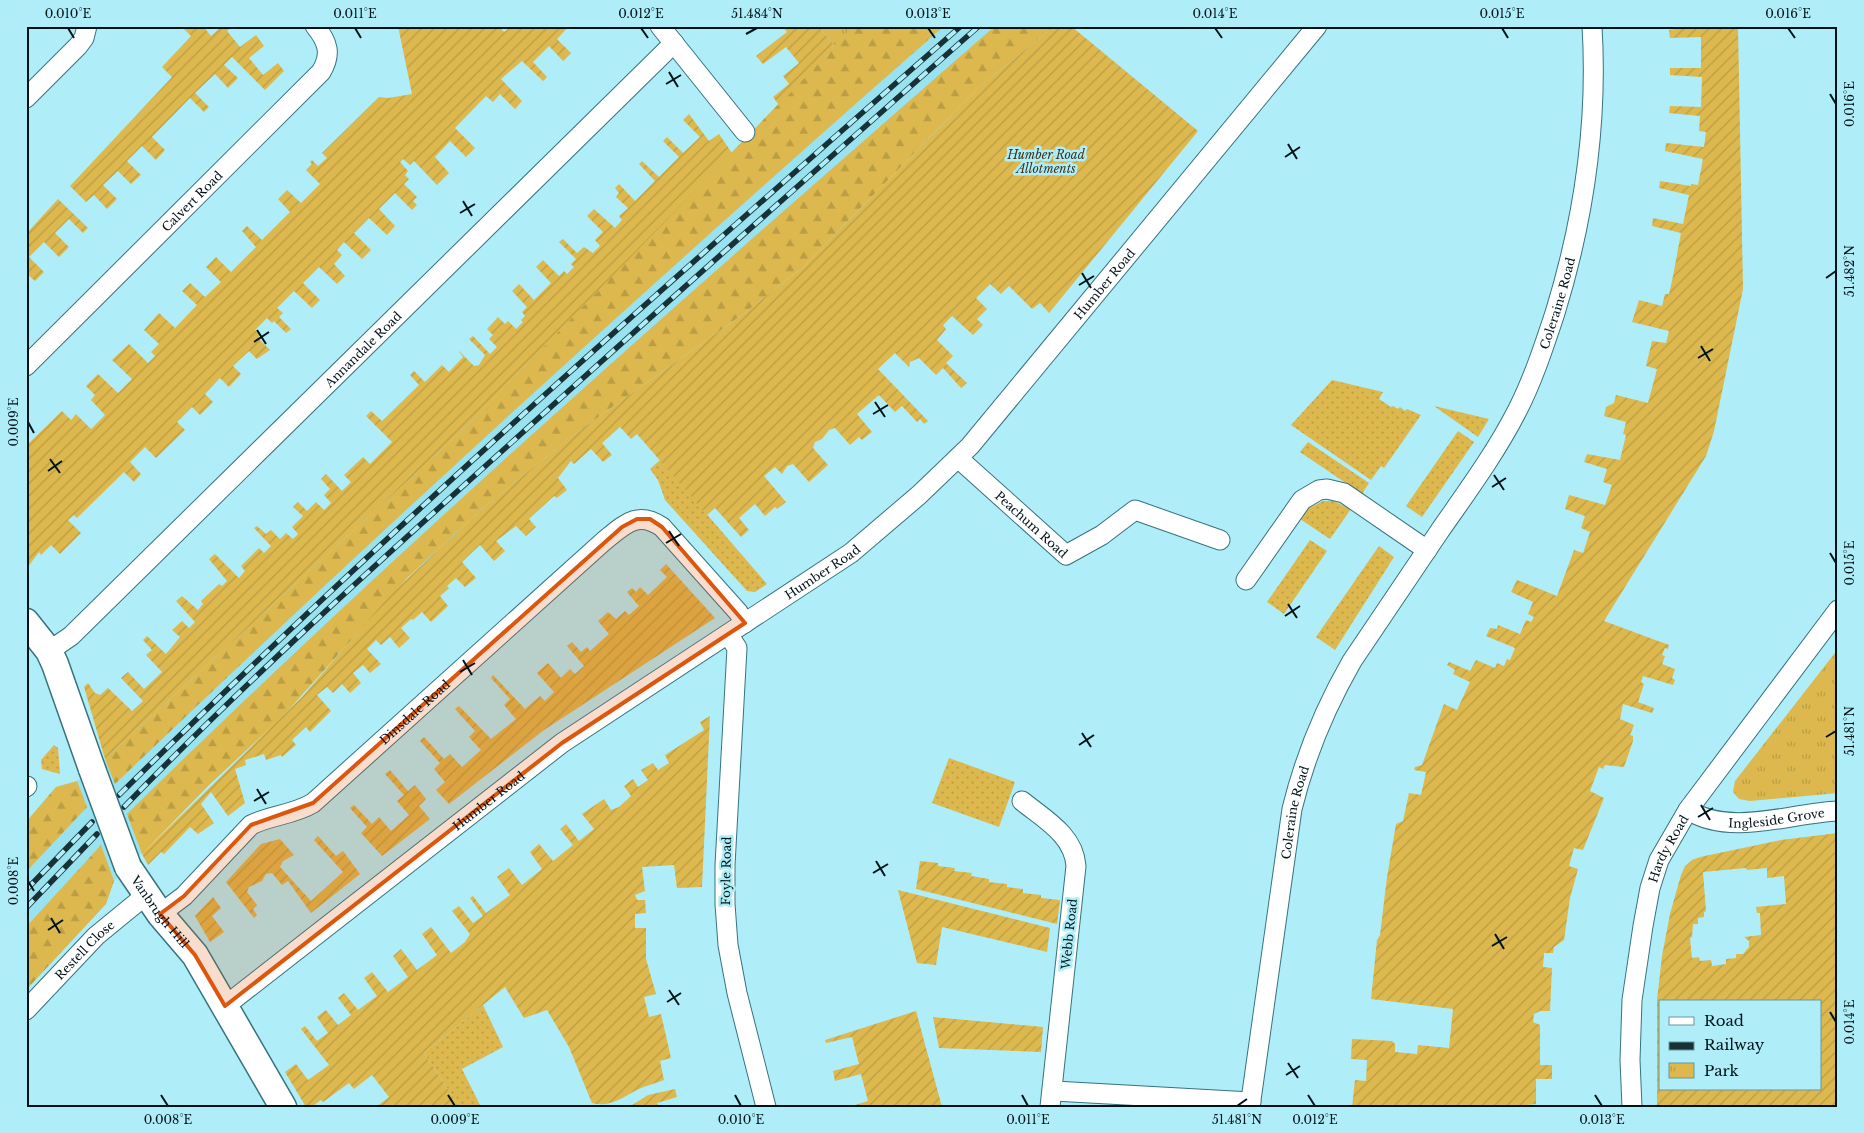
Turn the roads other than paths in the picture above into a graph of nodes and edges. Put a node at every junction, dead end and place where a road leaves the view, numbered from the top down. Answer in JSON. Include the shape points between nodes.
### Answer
{"nodes":[{"id":1,"x":86,"y":26,"type":"edge"},
{"id":2,"x":315,"y":26,"type":"edge"},
{"id":3,"x":660,"y":26,"type":"edge"},
{"id":4,"x":1316,"y":26,"type":"edge"},
{"id":5,"x":1592,"y":26,"type":"edge"},
{"id":6,"x":674,"y":43,"type":"junction"},
{"id":7,"x":26,"y":98,"type":"edge"},
{"id":8,"x":744,"y":132,"type":"dead end"},
{"id":9,"x":26,"y":366,"type":"edge"},
{"id":10,"x":958,"y":458,"type":"junction"},
{"id":11,"x":1220,"y":540,"type":"dead end"},
{"id":12,"x":1427,"y":550,"type":"junction"},
{"id":13,"x":1246,"y":580,"type":"dead end"},
{"id":14,"x":1838,"y":610,"type":"edge"},
{"id":15,"x":26,"y":622,"type":"edge"},
{"id":16,"x":745,"y":623,"type":"junction"},
{"id":17,"x":728,"y":634,"type":"junction"},
{"id":18,"x":49,"y":651,"type":"junction"},
{"id":19,"x":1022,"y":801,"type":"dead end"},
{"id":20,"x":1688,"y":810,"type":"junction"},
{"id":21,"x":1838,"y":811,"type":"edge"},
{"id":22,"x":153,"y":905,"type":"junction"},
{"id":23,"x":224,"y":1006,"type":"junction"},
{"id":24,"x":26,"y":1010,"type":"edge"},
{"id":25,"x":1052,"y":1099,"type":"edge"},
{"id":26,"x":1250,"y":1104,"type":"edge"},
{"id":27,"x":283,"y":1107,"type":"edge"},
{"id":28,"x":766,"y":1107,"type":"edge"},
{"id":29,"x":1632,"y":1107,"type":"edge"}],
"edges":[{"from":1,"to":7,"type":"street","via":[[84,38],[78,46]]},
{"from":2,"to":9,"type":"street","name":"Calvert Road","via":[[328,46],[327,62],[321,72]]},
{"from":3,"to":6,"type":"street"},
{"from":4,"to":10,"type":"street","name":"Humber Road"},
{"from":5,"to":12,"type":"street","name":"Coleraine Road","via":[[1593,125],[1587,175],[1576,236],[1553,319],[1517,411]]},
{"from":6,"to":8,"type":"street"},
{"from":6,"to":18,"type":"street","name":"Annandale Road","via":[[71,636]]},
{"from":10,"to":11,"type":"street","name":"Peachum Road","via":[[1066,555],[1102,536],[1134,510]]},
{"from":10,"to":16,"type":"street","name":"Humber Road","via":[[851,553]]},
{"from":12,"to":13,"type":"street","via":[[1344,493],[1319,490],[1302,500]]},
{"from":12,"to":26,"type":"street","name":"Coleraine Road","via":[[1352,661],[1329,703],[1302,769],[1292,809]]},
{"from":14,"to":20,"type":"street","name":"Hardy Road"},
{"from":15,"to":18,"type":"street","name":"Vanbrugh Hill"},
{"from":16,"to":17,"type":"street","name":"Humber Road"},
{"from":16,"to":22,"type":"street","name":"Dinsdale Road","via":[[662,527],[650,519],[636,519],[604,541],[313,803],[251,825],[184,896]]},
{"from":17,"to":23,"type":"street","name":"Humber Road","via":[[562,743]]},
{"from":17,"to":28,"type":"street","name":"Foyle Road","via":[[737,648],[725,865],[728,944]]},
{"from":18,"to":22,"type":"street","name":"Vanbrugh Hill","bridge":true,"via":[[128,867]]},
{"from":19,"to":25,"type":"street","name":"Webb Road","via":[[1064,836],[1075,855]]},
{"from":20,"to":21,"type":"street","name":"Ingleside Grove","via":[[1702,819],[1740,822]]},
{"from":20,"to":29,"type":"street","name":"Hardy Road","via":[[1659,860],[1642,926],[1632,1000]]},
{"from":22,"to":23,"type":"street","name":"Vanbrugh Hill","via":[[195,955]]},
{"from":22,"to":24,"type":"street","name":"Restell Close","via":[[96,936]]},
{"from":23,"to":27,"type":"street","name":"Vanbrugh Hill"},
{"from":25,"to":26,"type":"street","name":"Webb Road"}]}
